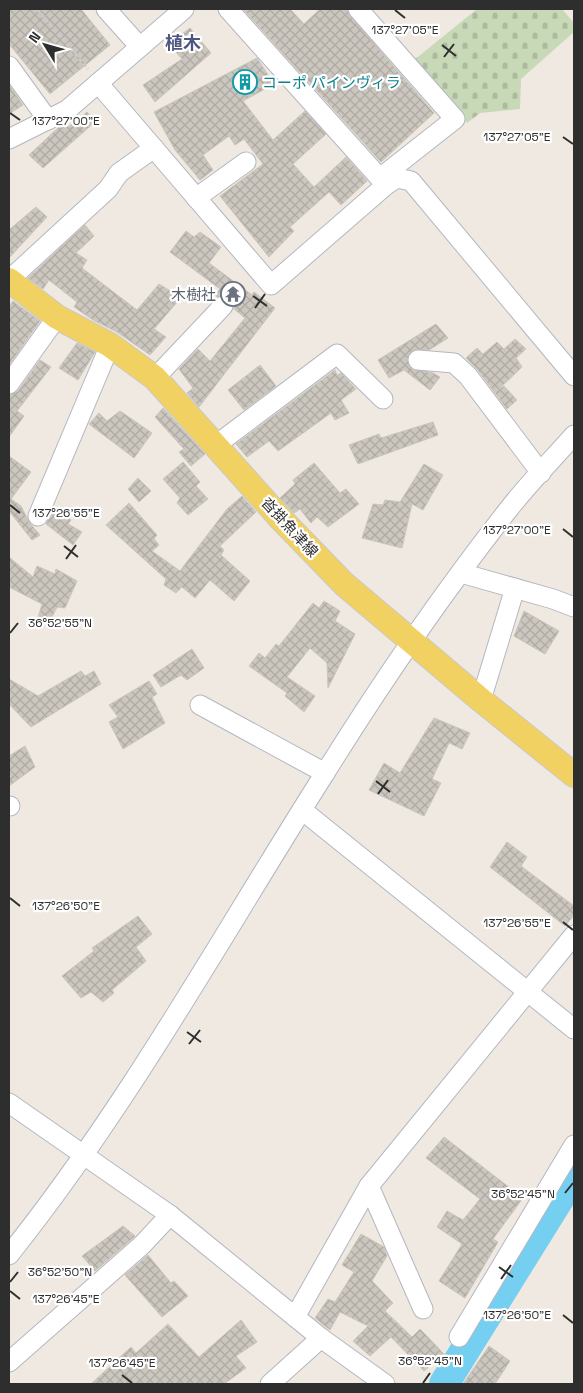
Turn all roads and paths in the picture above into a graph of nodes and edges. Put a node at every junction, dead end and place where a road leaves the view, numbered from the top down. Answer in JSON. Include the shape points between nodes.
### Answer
{"nodes":[{"id":1,"x":37,"y":9,"type":"edge"},
{"id":2,"x":106,"y":9,"type":"edge"},
{"id":3,"x":184,"y":9,"type":"edge"},
{"id":4,"x":228,"y":9,"type":"edge"},
{"id":5,"x":358,"y":9,"type":"edge"},
{"id":6,"x":140,"y":47,"type":"junction"},
{"id":7,"x":9,"y":66,"type":"edge"},
{"id":8,"x":94,"y":77,"type":"junction"},
{"id":9,"x":48,"y":120,"type":"junction"},
{"id":10,"x":9,"y":139,"type":"edge"},
{"id":11,"x":154,"y":148,"type":"junction"},
{"id":12,"x":246,"y":162,"type":"dead end"},
{"id":13,"x":383,"y":182,"type":"junction"},
{"id":14,"x":196,"y":198,"type":"junction"},
{"id":15,"x":9,"y":280,"type":"edge"},
{"id":16,"x":223,"y":306,"type":"dead end"},
{"id":17,"x":57,"y":317,"type":"junction"},
{"id":18,"x":110,"y":345,"type":"junction"},
{"id":19,"x":418,"y":360,"type":"dead end"},
{"id":20,"x":574,"y":376,"type":"edge"},
{"id":21,"x":154,"y":378,"type":"junction"},
{"id":22,"x":9,"y":384,"type":"edge"},
{"id":23,"x":383,"y":399,"type":"dead end"},
{"id":24,"x":574,"y":435,"type":"edge"},
{"id":25,"x":216,"y":445,"type":"junction"},
{"id":26,"x":541,"y":473,"type":"junction"},
{"id":27,"x":38,"y":516,"type":"dead end"},
{"id":28,"x":461,"y":573,"type":"junction"},
{"id":29,"x":515,"y":588,"type":"junction"},
{"id":30,"x":571,"y":601,"type":"edge"},
{"id":31,"x":412,"y":642,"type":"junction"},
{"id":32,"x":481,"y":700,"type":"junction"},
{"id":33,"x":200,"y":705,"type":"dead end"},
{"id":34,"x":325,"y":773,"type":"junction"},
{"id":35,"x":574,"y":775,"type":"edge"},
{"id":36,"x":302,"y":810,"type":"junction"},
{"id":37,"x":574,"y":935,"type":"edge"},
{"id":38,"x":528,"y":991,"type":"junction"},
{"id":39,"x":574,"y":1029,"type":"edge"},
{"id":40,"x":9,"y":1102,"type":"edge"},
{"id":41,"x":574,"y":1145,"type":"edge"},
{"id":42,"x":83,"y":1154,"type":"junction"},
{"id":43,"x":369,"y":1186,"type":"junction"},
{"id":44,"x":170,"y":1215,"type":"junction"},
{"id":45,"x":9,"y":1255,"type":"edge"},
{"id":46,"x":423,"y":1308,"type":"dead end"},
{"id":47,"x":295,"y":1316,"type":"junction"},
{"id":48,"x":459,"y":1337,"type":"dead end"},
{"id":49,"x":321,"y":1338,"type":"junction"},
{"id":50,"x":9,"y":1362,"type":"edge"},
{"id":51,"x":270,"y":1384,"type":"edge"},
{"id":52,"x":385,"y":1384,"type":"edge"}],
"edges":[{"from":1,"to":8,"type":"path"},
{"from":2,"to":6,"type":"street"},
{"from":3,"to":6,"type":"street"},
{"from":4,"to":13,"type":"street"},
{"from":5,"to":13,"type":"street","via":[[455,119]]},
{"from":6,"to":8,"type":"street"},
{"from":7,"to":9,"type":"street"},
{"from":8,"to":9,"type":"street","via":[[67,110]]},
{"from":8,"to":11,"type":"street"},
{"from":9,"to":10,"type":"street"},
{"from":11,"to":14,"type":"street"},
{"from":11,"to":15,"type":"street","via":[[118,173],[108,189]]},
{"from":12,"to":14,"type":"street"},
{"from":13,"to":14,"type":"street","via":[[271,285]]},
{"from":13,"to":20,"type":"street","via":[[397,178],[411,181]]},
{"from":15,"to":17,"type":"main road","name":"沓掛魚津線"},
{"from":16,"to":21,"type":"street"},
{"from":17,"to":18,"type":"main road","name":"沓掛魚津線"},
{"from":17,"to":22,"type":"street"},
{"from":18,"to":21,"type":"main road","name":"沓掛魚津線"},
{"from":18,"to":27,"type":"street"},
{"from":19,"to":26,"type":"street","via":[[454,364],[468,376]]},
{"from":21,"to":25,"type":"main road","name":"沓掛魚津線"},
{"from":23,"to":25,"type":"street","via":[[337,354]]},
{"from":24,"to":26,"type":"street"},
{"from":25,"to":31,"type":"main road","name":"沓掛魚津線","via":[[280,519],[338,577]]},
{"from":26,"to":28,"type":"street","via":[[509,508]]},
{"from":28,"to":29,"type":"street"},
{"from":28,"to":31,"type":"street"},
{"from":29,"to":30,"type":"street"},
{"from":29,"to":32,"type":"street"},
{"from":31,"to":32,"type":"main road","name":"沓掛魚津線"},
{"from":31,"to":34,"type":"street"},
{"from":32,"to":35,"type":"main road","name":"沓掛魚津線"},
{"from":33,"to":34,"type":"street"},
{"from":34,"to":36,"type":"street"},
{"from":36,"to":38,"type":"street"},
{"from":36,"to":42,"type":"street","via":[[175,1017]]},
{"from":37,"to":38,"type":"street"},
{"from":38,"to":39,"type":"street"},
{"from":38,"to":43,"type":"street"},
{"from":40,"to":42,"type":"street"},
{"from":41,"to":48,"type":"street"},
{"from":42,"to":44,"type":"street"},
{"from":42,"to":45,"type":"street"},
{"from":43,"to":46,"type":"street"},
{"from":43,"to":47,"type":"street"},
{"from":44,"to":47,"type":"street"},
{"from":44,"to":50,"type":"street","via":[[142,1245]]},
{"from":47,"to":49,"type":"street"},
{"from":49,"to":51,"type":"street"},
{"from":49,"to":52,"type":"street"}]}
